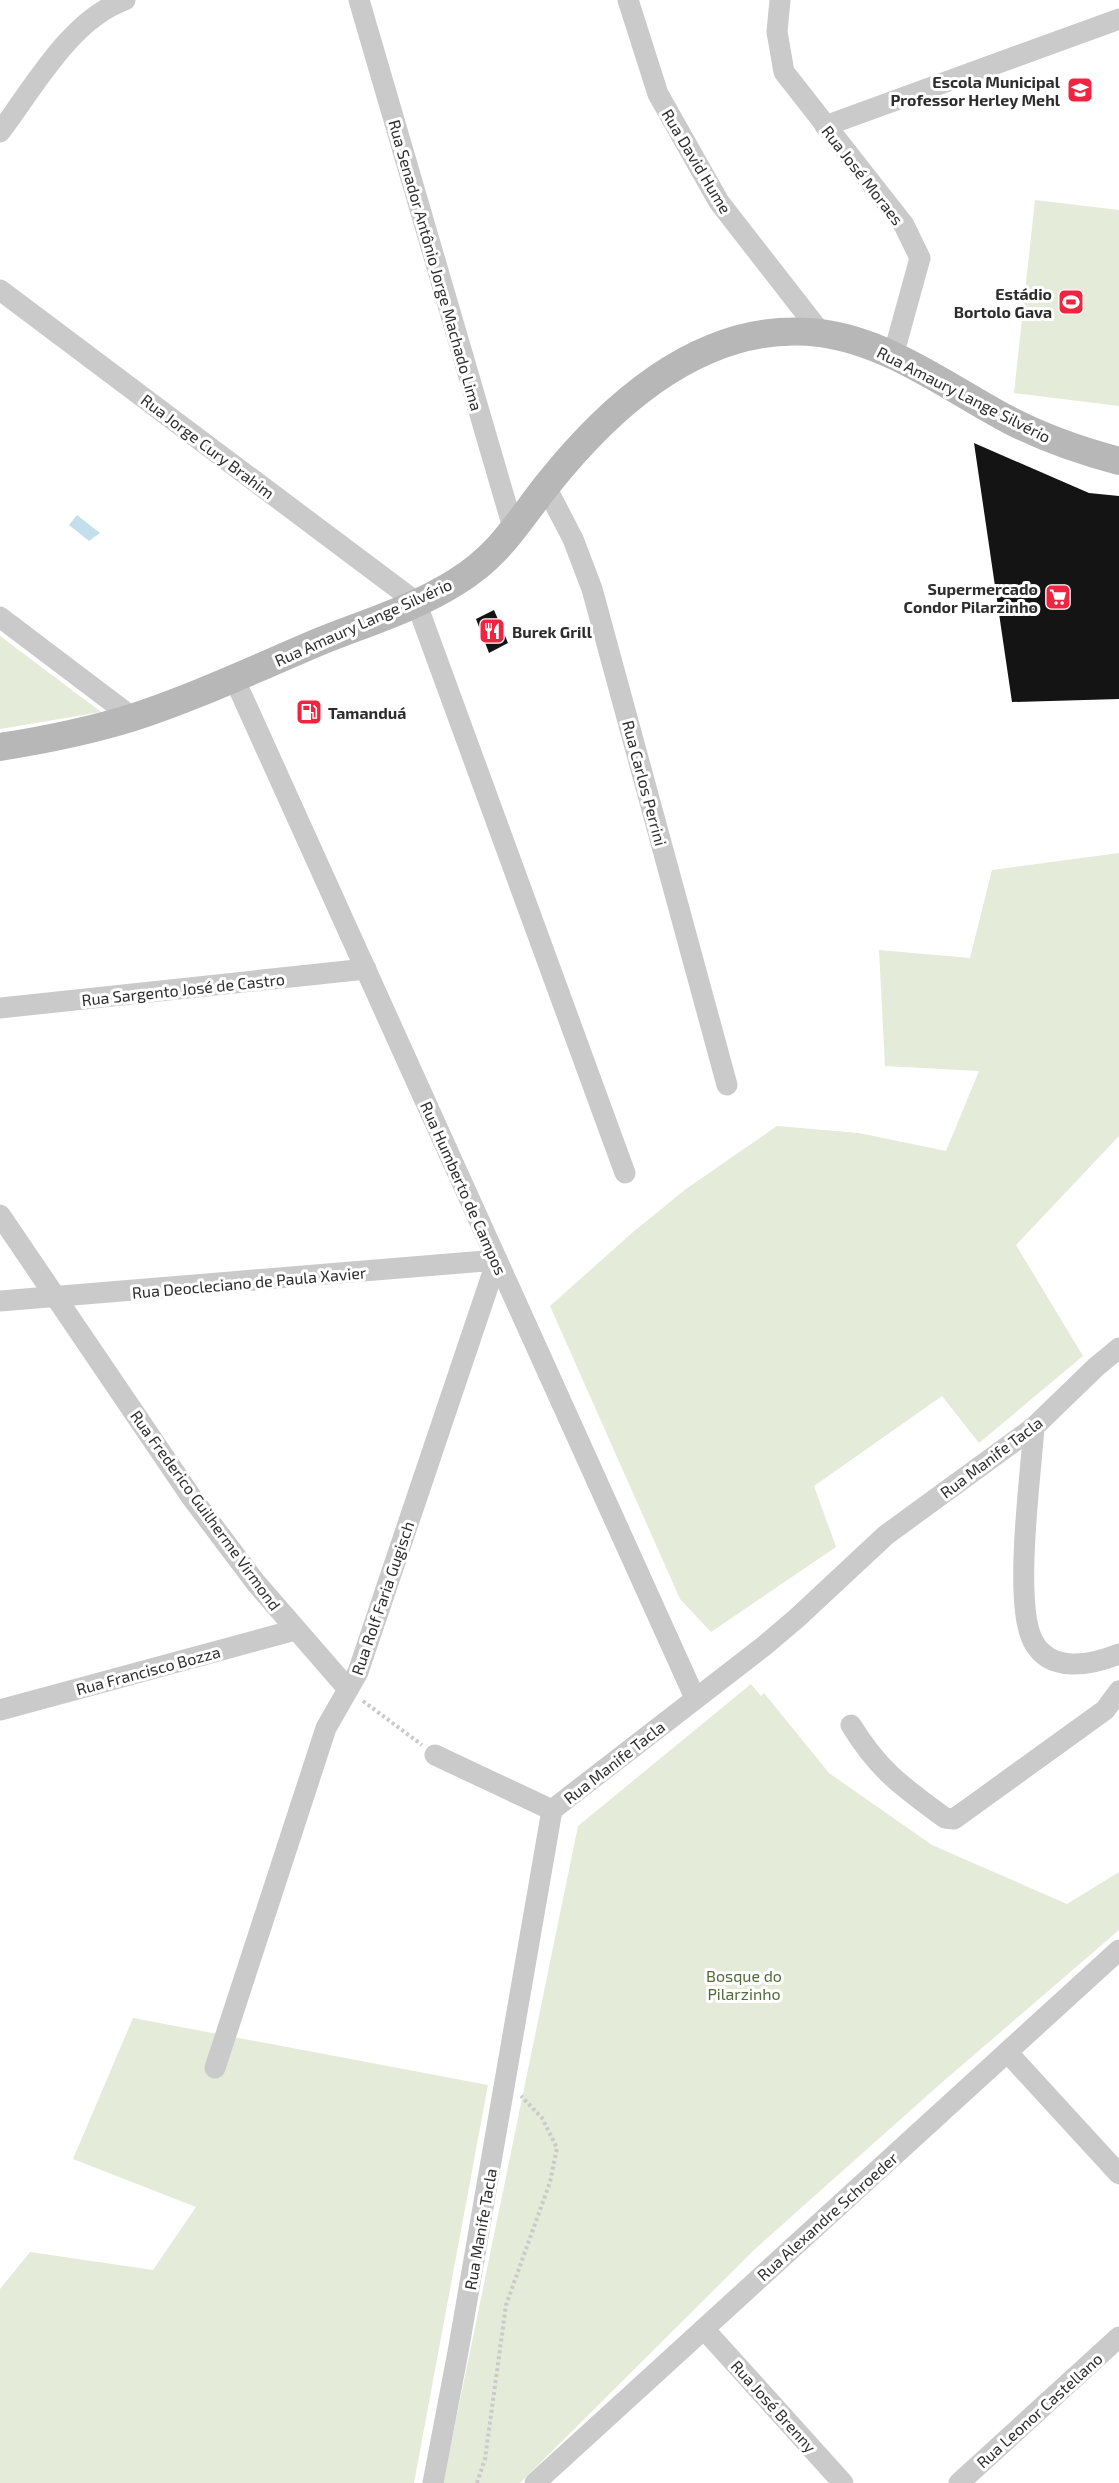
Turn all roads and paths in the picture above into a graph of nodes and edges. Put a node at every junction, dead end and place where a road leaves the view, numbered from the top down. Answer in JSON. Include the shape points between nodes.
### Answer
{"nodes":[{"id":1,"x":125,"y":0,"type":"edge"},
{"id":2,"x":359,"y":0,"type":"edge"},
{"id":3,"x":628,"y":0,"type":"edge"},
{"id":4,"x":780,"y":0,"type":"edge"},
{"id":5,"x":1119,"y":19,"type":"edge"},
{"id":6,"x":825,"y":126,"type":"junction"},
{"id":7,"x":0,"y":132,"type":"edge"},
{"id":8,"x":0,"y":290,"type":"edge"},
{"id":9,"x":821,"y":333,"type":"junction"},
{"id":10,"x":893,"y":356,"type":"junction"},
{"id":11,"x":1119,"y":460,"type":"edge"},
{"id":12,"x":546,"y":487,"type":"junction"},
{"id":13,"x":514,"y":531,"type":"junction"},
{"id":14,"x":416,"y":602,"type":"junction"},
{"id":15,"x":0,"y":617,"type":"edge"},
{"id":16,"x":234,"y":678,"type":"junction"},
{"id":17,"x":132,"y":717,"type":"junction"},
{"id":18,"x":0,"y":747,"type":"edge"},
{"id":19,"x":366,"y":969,"type":"junction"},
{"id":20,"x":0,"y":1008,"type":"edge"},
{"id":21,"x":727,"y":1085,"type":"dead end"},
{"id":22,"x":625,"y":1173,"type":"dead end"},
{"id":23,"x":0,"y":1215,"type":"edge"},
{"id":24,"x":497,"y":1260,"type":"junction"},
{"id":25,"x":56,"y":1298,"type":"junction"},
{"id":26,"x":0,"y":1301,"type":"edge"},
{"id":27,"x":1119,"y":1348,"type":"edge"},
{"id":28,"x":1034,"y":1427,"type":"junction"},
{"id":29,"x":295,"y":1630,"type":"junction"},
{"id":30,"x":1119,"y":1654,"type":"edge"},
{"id":31,"x":348,"y":1689,"type":"junction"},
{"id":32,"x":1119,"y":1691,"type":"edge"},
{"id":33,"x":695,"y":1698,"type":"junction"},
{"id":34,"x":0,"y":1710,"type":"edge"},
{"id":35,"x":851,"y":1725,"type":"dead end"},
{"id":36,"x":435,"y":1755,"type":"joint"},
{"id":37,"x":552,"y":1810,"type":"junction"},
{"id":38,"x":1119,"y":1950,"type":"edge"},
{"id":39,"x":1007,"y":2052,"type":"junction"},
{"id":40,"x":215,"y":2068,"type":"dead end"},
{"id":41,"x":506,"y":2080,"type":"junction"},
{"id":42,"x":1119,"y":2174,"type":"edge"},
{"id":43,"x":704,"y":2329,"type":"junction"},
{"id":44,"x":1119,"y":2337,"type":"edge"},
{"id":45,"x":433,"y":2483,"type":"edge"},
{"id":46,"x":477,"y":2483,"type":"edge"},
{"id":47,"x":535,"y":2483,"type":"edge"},
{"id":48,"x":843,"y":2483,"type":"edge"},
{"id":49,"x":959,"y":2483,"type":"edge"}],
"edges":[{"from":1,"to":7,"type":"street","via":[[83,25]]},
{"from":2,"to":13,"type":"street","name":"Rua Senador Antônio Jorge Machado Lima"},
{"from":3,"to":9,"type":"street","name":"Rua David Hume","via":[[658,94],[719,202]]},
{"from":4,"to":6,"type":"street","name":"Rua José Moraes","via":[[777,32],[784,72]]},
{"from":5,"to":6,"type":"street"},
{"from":6,"to":10,"type":"street","name":"Rua José Moraes","via":[[904,225],[920,258]]},
{"from":8,"to":14,"type":"street","name":"Rua Jorge Cury Brahim"},
{"from":9,"to":10,"type":"main road","name":"Rua Amaury Lange Silvério"},
{"from":9,"to":12,"type":"main road","name":"Rua Amaury Lange Silvério","via":[[757,335],[726,343],[678,364],[599,425]]},
{"from":10,"to":11,"type":"main road","name":"Rua Amaury Lange Silvério","via":[[1051,440]]},
{"from":12,"to":13,"type":"main road","name":"Rua Amaury Lange Silvério"},
{"from":12,"to":21,"type":"street","name":"Rua Carlos Perrini","via":[[573,539],[592,590]]},
{"from":13,"to":14,"type":"main road","name":"Rua Amaury Lange Silvério","via":[[477,568],[453,585]]},
{"from":14,"to":16,"type":"main road","name":"Rua Amaury Lange Silvério"},
{"from":14,"to":22,"type":"street"},
{"from":15,"to":17,"type":"street"},
{"from":16,"to":17,"type":"main road","name":"Rua Amaury Lange Silvério"},
{"from":16,"to":19,"type":"street","name":"Rua Humberto de Campos"},
{"from":17,"to":18,"type":"main road","name":"Rua Amaury Lange Silvério"},
{"from":19,"to":20,"type":"street","name":"Rua Sargento José de Castro"},
{"from":19,"to":24,"type":"street","name":"Rua Humberto de Campos"},
{"from":23,"to":25,"type":"street","name":"Rua Frederico Guilherme Virmond"},
{"from":24,"to":25,"type":"street","name":"Rua Deocleciano de Paula Xavier"},
{"from":24,"to":31,"type":"street","name":"Rua Rolf Faria Gugisch","via":[[358,1672]]},
{"from":24,"to":33,"type":"street","name":"Rua Humberto de Campos"},
{"from":25,"to":26,"type":"street","name":"Rua Deocleciano de Paula Xavier"},
{"from":25,"to":29,"type":"street","name":"Rua Frederico Guilherme Virmond","via":[[192,1498]]},
{"from":27,"to":28,"type":"street","name":"Rua Manife Tacla"},
{"from":28,"to":30,"type":"street","via":[[1023,1592],[1033,1642],[1045,1655],[1064,1664],[1085,1665]]},
{"from":28,"to":33,"type":"street","name":"Rua Manife Tacla","via":[[886,1535],[797,1618]]},
{"from":29,"to":31,"type":"street","name":"Rua Frederico Guilherme Virmond"},
{"from":29,"to":34,"type":"street","name":"Rua Francisco Bozza"},
{"from":31,"to":36,"type":"path"},
{"from":31,"to":40,"type":"street","name":"Rua Rolf Faria Gugisch","via":[[326,1728]]},
{"from":32,"to":35,"type":"street","via":[[1105,1710],[954,1819],[945,1818],[880,1767]]},
{"from":33,"to":37,"type":"street","name":"Rua Manife Tacla"},
{"from":36,"to":37,"type":"street"},
{"from":37,"to":41,"type":"street","name":"Rua Manife Tacla"},
{"from":38,"to":39,"type":"street","name":"Rua Alexandre Schroeder"},
{"from":39,"to":42,"type":"street"},
{"from":39,"to":43,"type":"street","name":"Rua Alexandre Schroeder"},
{"from":41,"to":45,"type":"street","name":"Rua Manife Tacla"},
{"from":41,"to":46,"type":"path","via":[[542,2118],[557,2148],[550,2182],[506,2305],[484,2459]]},
{"from":43,"to":47,"type":"street","name":"Rua Alexandre Schroeder"},
{"from":43,"to":48,"type":"street","name":"Rua José Brenny"},
{"from":44,"to":49,"type":"street","name":"Rua Leonor Castellano"}]}
